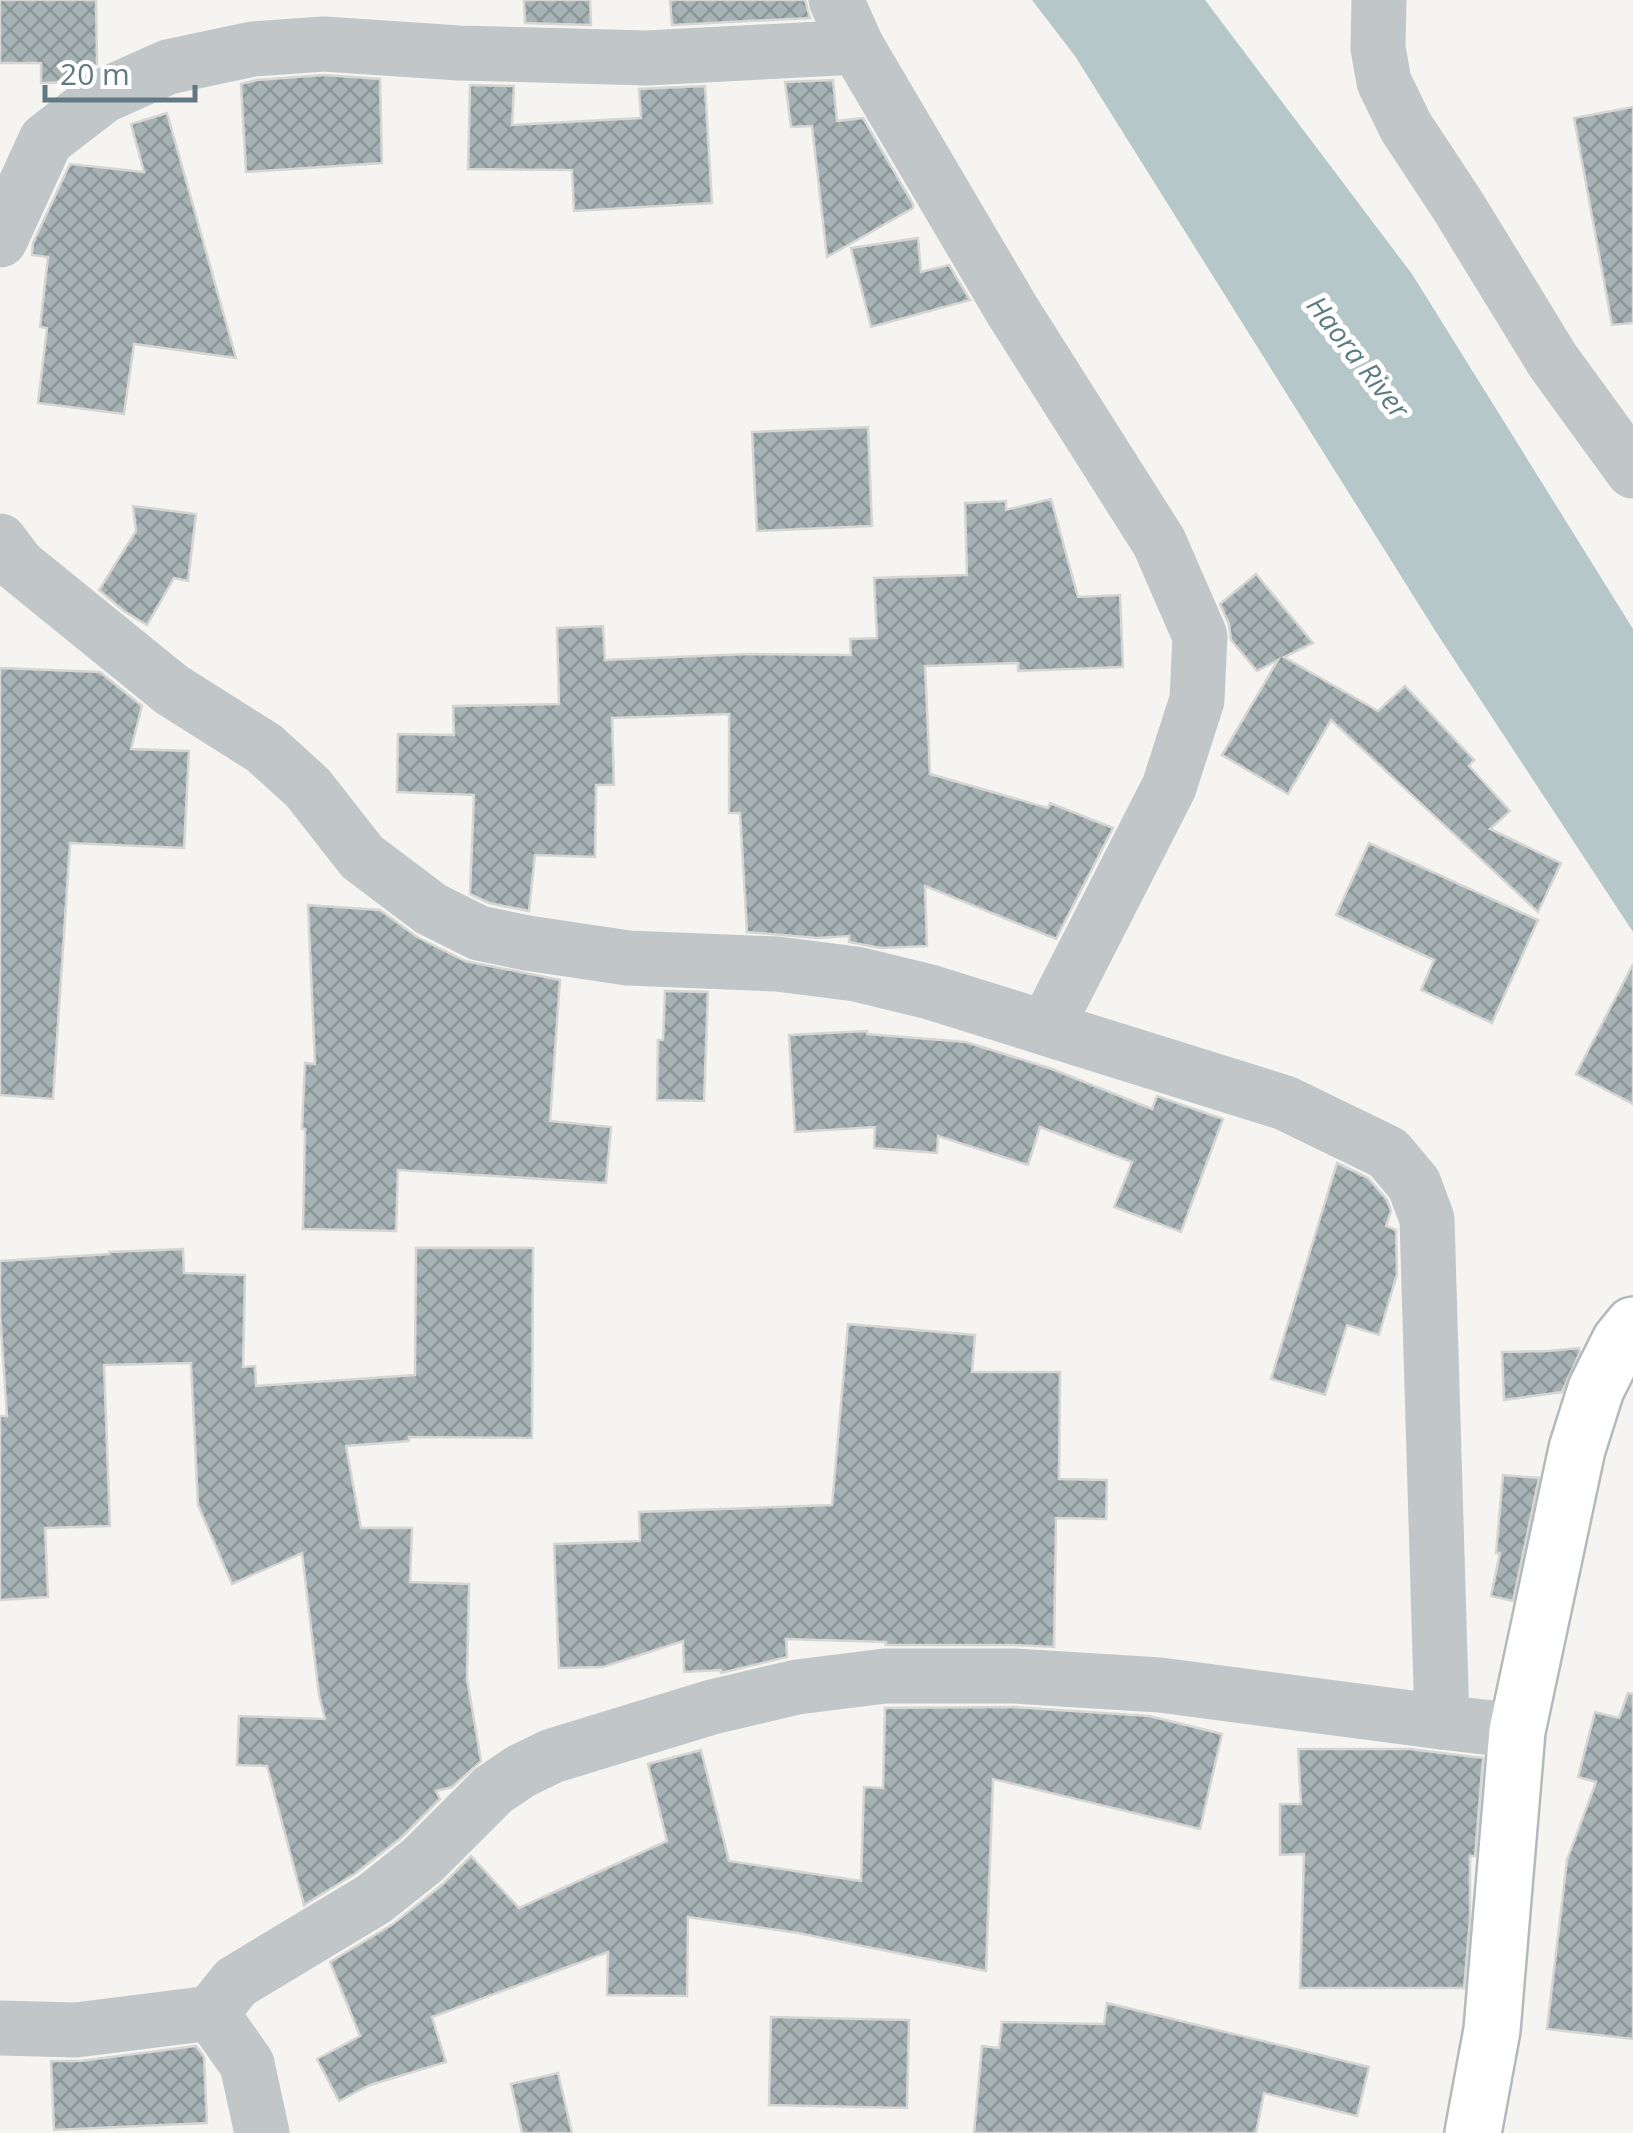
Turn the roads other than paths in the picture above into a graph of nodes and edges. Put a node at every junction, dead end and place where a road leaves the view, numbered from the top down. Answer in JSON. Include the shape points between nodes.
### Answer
{"nodes":[{"id":1,"x":1380,"y":0,"type":"edge"},
{"id":2,"x":847,"y":24,"type":"edge"},
{"id":3,"x":0,"y":240,"type":"edge"},
{"id":4,"x":1633,"y":471,"type":"edge"},
{"id":5,"x":0,"y":541,"type":"edge"},
{"id":6,"x":1046,"y":1028,"type":"junction"},
{"id":7,"x":1621,"y":1358,"type":"edge"},
{"id":8,"x":1442,"y":1722,"type":"junction"},
{"id":9,"x":1517,"y":1731,"type":"junction"},
{"id":10,"x":212,"y":2014,"type":"junction"},
{"id":11,"x":0,"y":2028,"type":"edge"},
{"id":12,"x":262,"y":2133,"type":"edge"},
{"id":13,"x":1473,"y":2133,"type":"edge"}],
"edges":[{"from":1,"to":4,"type":"street","via":[[1384,82],[1406,127],[1552,362]]},
{"from":2,"to":3,"type":"street","via":[[647,58],[324,44],[254,49],[168,67],[103,96],[46,140]]},
{"from":2,"to":6,"type":"street","via":[[1012,310],[1159,542],[1200,636],[1197,700],[1169,787]]},
{"from":5,"to":6,"type":"street","via":[[18,566],[172,690],[264,748],[308,788],[362,857],[431,910],[479,932],[527,943],[628,958],[856,974]]},
{"from":6,"to":8,"type":"street","via":[[1285,1103],[1388,1153],[1414,1184],[1427,1219]]},
{"from":7,"to":9,"type":"main road","via":[[1576,1449]]},
{"from":8,"to":9,"type":"street"},
{"from":8,"to":10,"type":"street","via":[[1160,1685],[1014,1676],[885,1676],[797,1686],[552,1756],[521,1771],[387,1889],[236,1982]]},
{"from":9,"to":13,"type":"main road","via":[[1492,2030]]},
{"from":10,"to":11,"type":"street","via":[[76,2030]]},
{"from":10,"to":12,"type":"street","via":[[247,2064]]}]}
